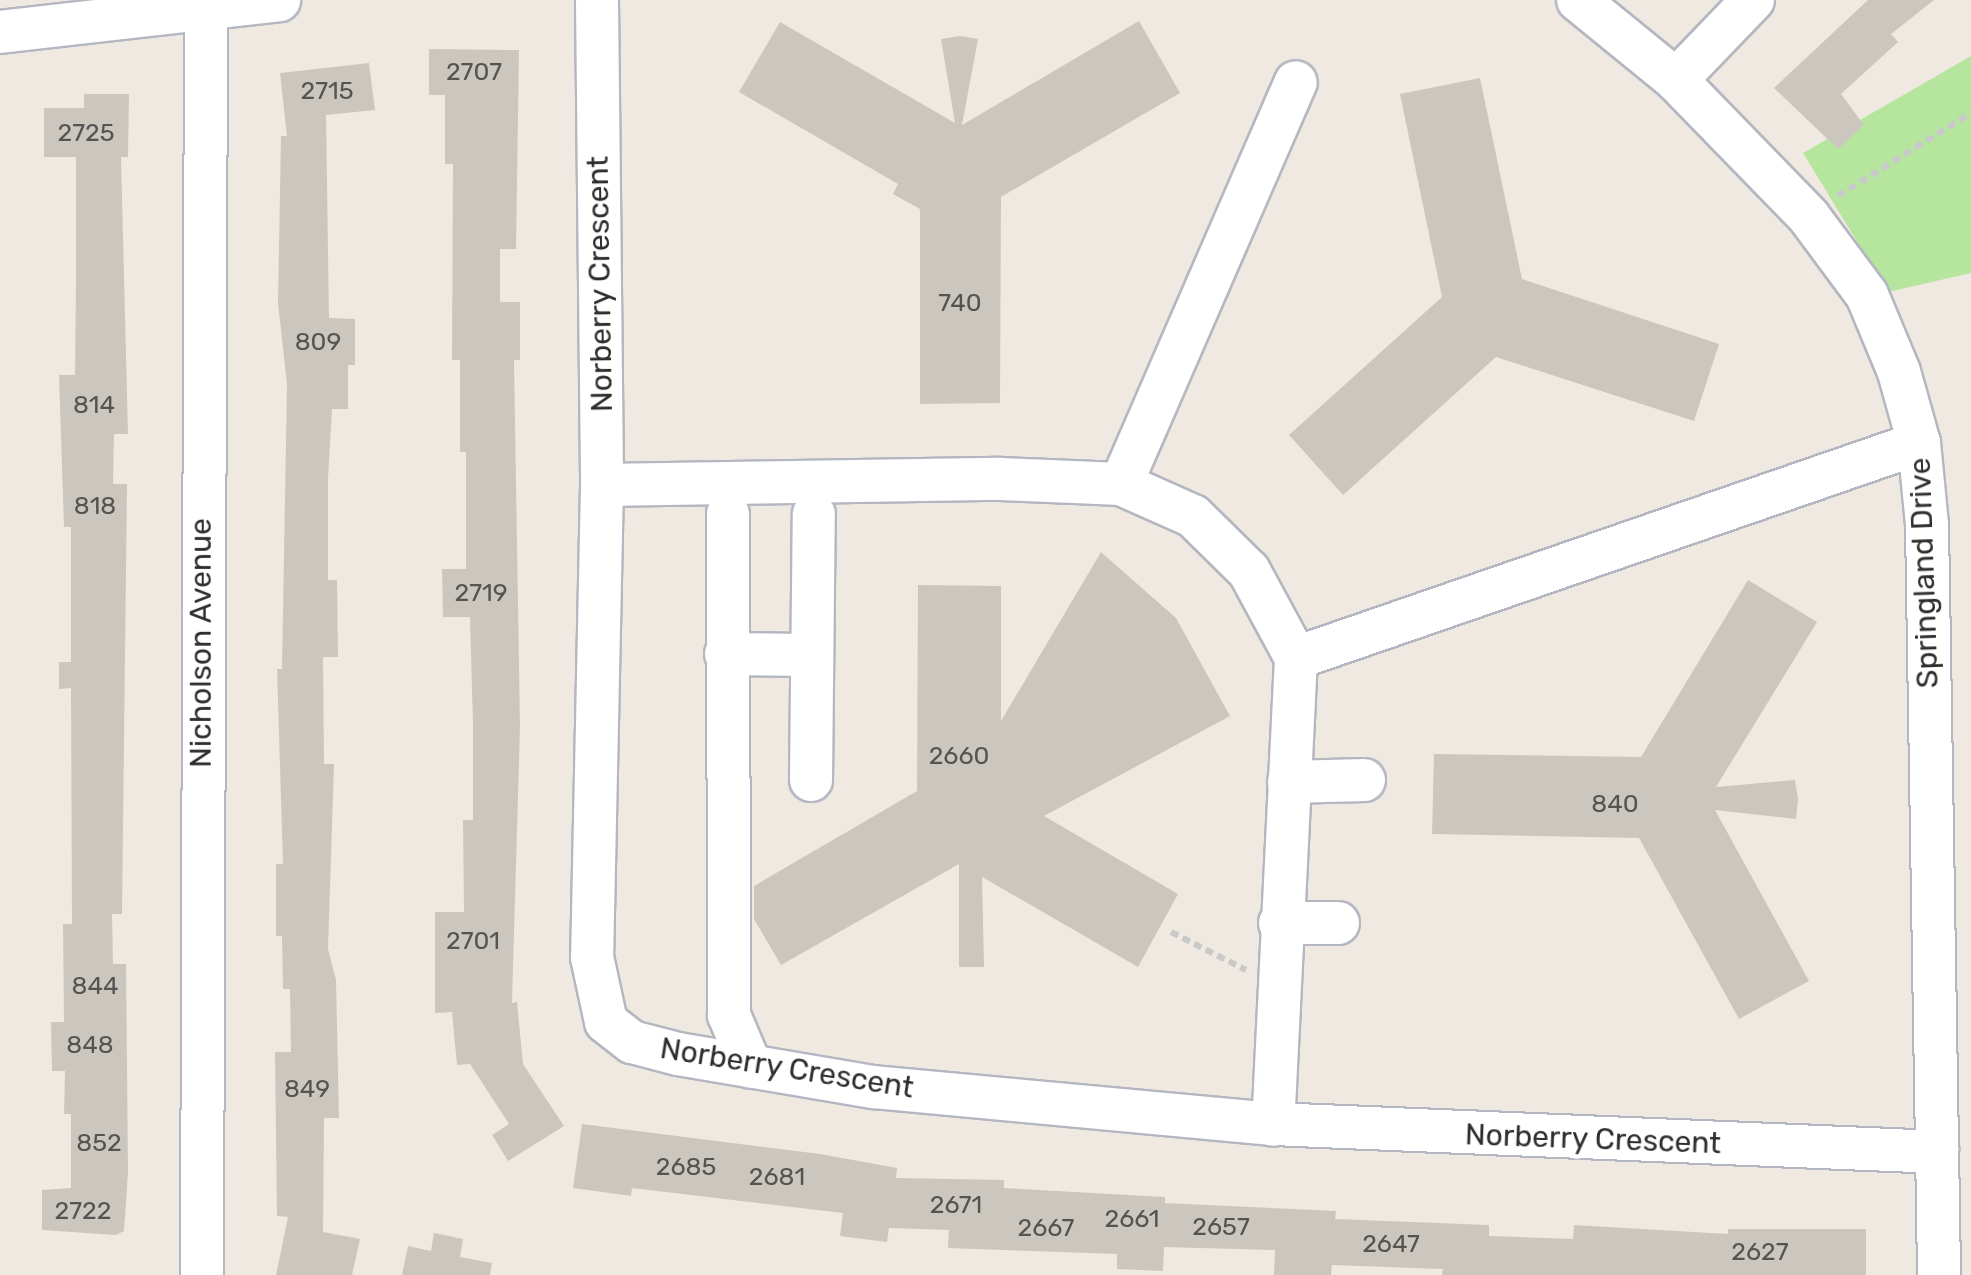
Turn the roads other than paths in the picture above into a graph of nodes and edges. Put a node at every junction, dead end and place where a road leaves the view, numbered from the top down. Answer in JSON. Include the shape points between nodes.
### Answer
{"nodes":[{"id":1,"x":279,"y":0,"type":"edge"},
{"id":2,"x":598,"y":0,"type":"edge"},
{"id":3,"x":1578,"y":0,"type":"edge"},
{"id":4,"x":1753,"y":0,"type":"edge"},
{"id":5,"x":206,"y":11,"type":"junction"},
{"id":6,"x":0,"y":32,"type":"edge"},
{"id":7,"x":1676,"y":80,"type":"junction"},
{"id":8,"x":1296,"y":82,"type":"dead end"},
{"id":9,"x":1919,"y":443,"type":"junction"},
{"id":10,"x":1121,"y":484,"type":"junction"},
{"id":11,"x":602,"y":485,"type":"junction"},
{"id":12,"x":728,"y":514,"type":"dead end"},
{"id":13,"x":814,"y":514,"type":"dead end"},
{"id":14,"x":726,"y":654,"type":"junction"},
{"id":15,"x":812,"y":656,"type":"junction"},
{"id":16,"x":1296,"y":658,"type":"junction"},
{"id":17,"x":811,"y":780,"type":"dead end"},
{"id":18,"x":1364,"y":780,"type":"dead end"},
{"id":19,"x":1289,"y":782,"type":"junction"},
{"id":20,"x":1280,"y":923,"type":"junction"},
{"id":21,"x":1338,"y":924,"type":"dead end"},
{"id":22,"x":729,"y":1015,"type":"junction"},
{"id":23,"x":688,"y":1056,"type":"junction"},
{"id":24,"x":751,"y":1066,"type":"junction"},
{"id":25,"x":1273,"y":1124,"type":"junction"},
{"id":26,"x":1937,"y":1152,"type":"junction"},
{"id":27,"x":202,"y":1275,"type":"edge"},
{"id":28,"x":1939,"y":1275,"type":"edge"}],
"edges":[{"from":1,"to":5,"type":"street"},
{"from":2,"to":11,"type":"street","name":"Norberry Crescent"},
{"from":3,"to":7,"type":"street","name":"Springland Drive"},
{"from":4,"to":7,"type":"street"},
{"from":5,"to":6,"type":"street"},
{"from":5,"to":27,"type":"street","name":"Nicholson Avenue"},
{"from":7,"to":9,"type":"street","name":"Springland Drive","via":[[1808,217],[1867,295]]},
{"from":8,"to":10,"type":"street"},
{"from":9,"to":16,"type":"street"},
{"from":9,"to":26,"type":"street","name":"Springland Drive","via":[[1927,524]]},
{"from":10,"to":11,"type":"street","via":[[1000,479]]},
{"from":10,"to":16,"type":"street","via":[[1192,516],[1232,554],[1249,571]]},
{"from":11,"to":23,"type":"street","name":"Norberry Crescent","via":[[592,957],[597,993],[606,1022],[632,1042]]},
{"from":12,"to":14,"type":"street"},
{"from":13,"to":15,"type":"street"},
{"from":14,"to":15,"type":"street"},
{"from":14,"to":22,"type":"street"},
{"from":15,"to":17,"type":"street"},
{"from":16,"to":19,"type":"street"},
{"from":18,"to":19,"type":"street"},
{"from":19,"to":20,"type":"street"},
{"from":20,"to":21,"type":"street"},
{"from":20,"to":25,"type":"street"},
{"from":22,"to":23,"type":"street"},
{"from":22,"to":24,"type":"street"},
{"from":23,"to":24,"type":"street","name":"Norberry Crescent"},
{"from":24,"to":25,"type":"street","name":"Norberry Crescent","via":[[874,1087]]},
{"from":25,"to":26,"type":"street","name":"Norberry Crescent"},
{"from":26,"to":28,"type":"street","name":"Springland Drive"}]}
